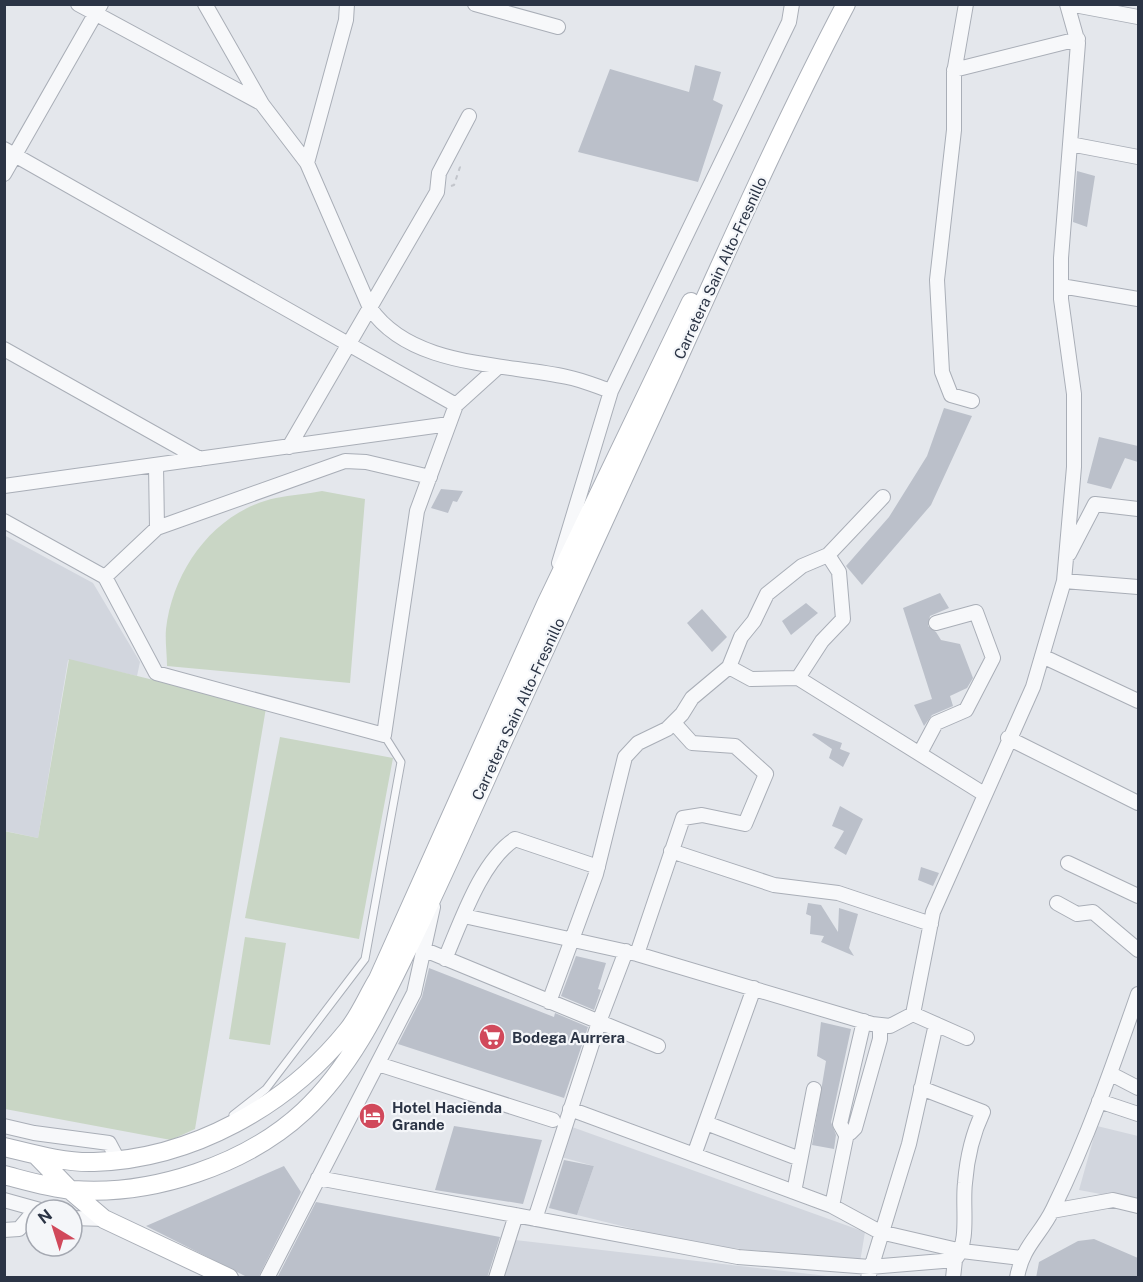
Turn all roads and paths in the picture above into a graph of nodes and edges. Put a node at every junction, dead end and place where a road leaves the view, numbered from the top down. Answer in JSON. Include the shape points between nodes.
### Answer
{"nodes":[{"id":1,"x":78,"y":4,"type":"edge"},
{"id":2,"x":206,"y":4,"type":"edge"},
{"id":3,"x":347,"y":4,"type":"edge"},
{"id":4,"x":475,"y":4,"type":"edge"},
{"id":5,"x":792,"y":4,"type":"edge"},
{"id":6,"x":837,"y":4,"type":"edge"},
{"id":7,"x":846,"y":4,"type":"edge"},
{"id":8,"x":966,"y":4,"type":"edge"},
{"id":9,"x":1068,"y":4,"type":"edge"},
{"id":10,"x":98,"y":9,"type":"edge"},
{"id":11,"x":1138,"y":17,"type":"edge"},
{"id":12,"x":558,"y":27,"type":"dead end"},
{"id":13,"x":1078,"y":39,"type":"junction"},
{"id":14,"x":954,"y":70,"type":"junction"},
{"id":15,"x":262,"y":104,"type":"junction"},
{"id":16,"x":469,"y":116,"type":"dead end"},
{"id":17,"x":1070,"y":144,"type":"junction"},
{"id":18,"x":10,"y":152,"type":"edge"},
{"id":19,"x":1138,"y":157,"type":"edge"},
{"id":20,"x":307,"y":163,"type":"junction"},
{"id":21,"x":4,"y":174,"type":"edge"},
{"id":22,"x":1061,"y":286,"type":"junction"},
{"id":23,"x":1138,"y":299,"type":"edge"},
{"id":24,"x":370,"y":308,"type":"junction"},
{"id":25,"x":349,"y":344,"type":"junction"},
{"id":26,"x":4,"y":349,"type":"edge"},
{"id":27,"x":498,"y":367,"type":"junction"},
{"id":28,"x":611,"y":391,"type":"junction"},
{"id":29,"x":972,"y":401,"type":"dead end"},
{"id":30,"x":456,"y":405,"type":"junction"},
{"id":31,"x":449,"y":424,"type":"junction"},
{"id":32,"x":289,"y":447,"type":"junction"},
{"id":33,"x":200,"y":459,"type":"junction"},
{"id":34,"x":156,"y":465,"type":"junction"},
{"id":35,"x":430,"y":477,"type":"junction"},
{"id":36,"x":4,"y":486,"type":"edge"},
{"id":37,"x":883,"y":497,"type":"dead end"},
{"id":38,"x":1138,"y":509,"type":"edge"},
{"id":39,"x":4,"y":521,"type":"edge"},
{"id":40,"x":157,"y":528,"type":"junction"},
{"id":41,"x":828,"y":555,"type":"junction"},
{"id":42,"x":1066,"y":558,"type":"junction"},
{"id":43,"x":105,"y":577,"type":"junction"},
{"id":44,"x":1064,"y":581,"type":"junction"},
{"id":45,"x":1138,"y":587,"type":"edge"},
{"id":46,"x":546,"y":604,"type":"junction"},
{"id":47,"x":936,"y":623,"type":"dead end"},
{"id":48,"x":555,"y":626,"type":"junction"},
{"id":49,"x":1042,"y":656,"type":"junction"},
{"id":50,"x":729,"y":667,"type":"junction"},
{"id":51,"x":798,"y":678,"type":"junction"},
{"id":52,"x":1138,"y":701,"type":"edge"},
{"id":53,"x":674,"y":723,"type":"junction"},
{"id":54,"x":384,"y":735,"type":"junction"},
{"id":55,"x":1008,"y":738,"type":"junction"},
{"id":56,"x":920,"y":753,"type":"junction"},
{"id":57,"x":984,"y":794,"type":"junction"},
{"id":58,"x":1138,"y":803,"type":"edge"},
{"id":59,"x":671,"y":851,"type":"junction"},
{"id":60,"x":1068,"y":862,"type":"dead end"},
{"id":61,"x":598,"y":867,"type":"junction"},
{"id":62,"x":430,"y":884,"type":"junction"},
{"id":63,"x":1138,"y":896,"type":"edge"},
{"id":64,"x":1057,"y":903,"type":"dead end"},
{"id":65,"x":464,"y":916,"type":"junction"},
{"id":66,"x":931,"y":924,"type":"junction"},
{"id":67,"x":572,"y":940,"type":"junction"},
{"id":68,"x":425,"y":950,"type":"junction"},
{"id":69,"x":1138,"y":950,"type":"edge"},
{"id":70,"x":631,"y":953,"type":"junction"},
{"id":71,"x":445,"y":959,"type":"junction"},
{"id":72,"x":754,"y":988,"type":"junction"},
{"id":73,"x":1138,"y":994,"type":"edge"},
{"id":74,"x":549,"y":1002,"type":"junction"},
{"id":75,"x":914,"y":1014,"type":"junction"},
{"id":76,"x":864,"y":1021,"type":"junction"},
{"id":77,"x":599,"y":1022,"type":"junction"},
{"id":78,"x":936,"y":1024,"type":"junction"},
{"id":79,"x":880,"y":1025,"type":"junction"},
{"id":80,"x":967,"y":1038,"type":"dead end"},
{"id":81,"x":658,"y":1046,"type":"dead end"},
{"id":82,"x":378,"y":1064,"type":"junction"},
{"id":83,"x":1111,"y":1074,"type":"junction"},
{"id":84,"x":921,"y":1088,"type":"junction"},
{"id":85,"x":1138,"y":1088,"type":"edge"},
{"id":86,"x":814,"y":1089,"type":"dead end"},
{"id":87,"x":1099,"y":1101,"type":"junction"},
{"id":88,"x":570,"y":1109,"type":"junction"},
{"id":89,"x":1138,"y":1114,"type":"edge"},
{"id":90,"x":553,"y":1120,"type":"dead end"},
{"id":91,"x":706,"y":1123,"type":"junction"},
{"id":92,"x":4,"y":1126,"type":"edge"},
{"id":93,"x":847,"y":1133,"type":"junction"},
{"id":94,"x":200,"y":1141,"type":"junction"},
{"id":95,"x":4,"y":1147,"type":"edge"},
{"id":96,"x":36,"y":1155,"type":"junction"},
{"id":97,"x":694,"y":1155,"type":"junction"},
{"id":98,"x":800,"y":1159,"type":"junction"},
{"id":99,"x":118,"y":1160,"type":"junction"},
{"id":100,"x":4,"y":1175,"type":"edge"},
{"id":101,"x":318,"y":1178,"type":"junction"},
{"id":102,"x":70,"y":1190,"type":"junction"},
{"id":103,"x":794,"y":1192,"type":"junction"},
{"id":104,"x":4,"y":1200,"type":"edge"},
{"id":105,"x":24,"y":1206,"type":"edge"},
{"id":106,"x":832,"y":1206,"type":"junction"},
{"id":107,"x":1138,"y":1206,"type":"edge"},
{"id":108,"x":1052,"y":1211,"type":"junction"},
{"id":109,"x":516,"y":1215,"type":"junction"},
{"id":110,"x":84,"y":1218,"type":"edge"},
{"id":111,"x":104,"y":1219,"type":"junction"},
{"id":112,"x":535,"y":1219,"type":"junction"},
{"id":113,"x":24,"y":1224,"type":"edge"},
{"id":114,"x":4,"y":1230,"type":"edge"},
{"id":115,"x":880,"y":1232,"type":"junction"},
{"id":116,"x":959,"y":1256,"type":"junction"},
{"id":117,"x":1021,"y":1258,"type":"junction"},
{"id":118,"x":869,"y":1272,"type":"edge"},
{"id":119,"x":229,"y":1278,"type":"edge"},
{"id":120,"x":267,"y":1278,"type":"edge"},
{"id":121,"x":496,"y":1278,"type":"edge"},
{"id":122,"x":953,"y":1278,"type":"edge"},
{"id":123,"x":1017,"y":1278,"type":"edge"}],
"edges":[{"from":1,"to":10,"type":"street"},
{"from":2,"to":15,"type":"street"},
{"from":3,"to":20,"type":"street"},
{"from":4,"to":12,"type":"street"},
{"from":5,"to":28,"type":"street","via":[[789,22]]},
{"from":6,"to":46,"type":"main road","via":[[814,43]]},
{"from":7,"to":48,"type":"main road","name":"Carretera Sain Alto-Fresnillo"},
{"from":8,"to":14,"type":"street"},
{"from":9,"to":11,"type":"street"},
{"from":9,"to":13,"type":"street"},
{"from":10,"to":15,"type":"street"},
{"from":10,"to":18,"type":"street"},
{"from":13,"to":14,"type":"street"},
{"from":13,"to":17,"type":"street"},
{"from":14,"to":29,"type":"street","via":[[954,130],[937,280],[942,372],[951,395]]},
{"from":15,"to":20,"type":"street"},
{"from":16,"to":24,"type":"street","via":[[439,173],[437,192]]},
{"from":17,"to":19,"type":"street"},
{"from":17,"to":22,"type":"street"},
{"from":18,"to":21,"type":"street"},
{"from":18,"to":25,"type":"street"},
{"from":20,"to":24,"type":"street"},
{"from":22,"to":23,"type":"street"},
{"from":22,"to":42,"type":"street","via":[[1074,394],[1074,467]]},
{"from":24,"to":25,"type":"street"},
{"from":24,"to":27,"type":"street","via":[[381,325],[423,348],[472,364]]},
{"from":25,"to":30,"type":"street"},
{"from":25,"to":32,"type":"street"},
{"from":26,"to":33,"type":"street"},
{"from":27,"to":28,"type":"street","via":[[568,377]]},
{"from":27,"to":30,"type":"street"},
{"from":28,"to":46,"type":"street"},
{"from":30,"to":31,"type":"street"},
{"from":31,"to":32,"type":"street"},
{"from":31,"to":35,"type":"street"},
{"from":32,"to":33,"type":"street"},
{"from":33,"to":34,"type":"street"},
{"from":34,"to":36,"type":"street"},
{"from":34,"to":40,"type":"street"},
{"from":35,"to":40,"type":"street","via":[[345,461]]},
{"from":35,"to":54,"type":"street","via":[[417,511]]},
{"from":37,"to":41,"type":"street"},
{"from":38,"to":42,"type":"street","via":[[1095,504]]},
{"from":39,"to":43,"type":"street"},
{"from":40,"to":43,"type":"street"},
{"from":41,"to":50,"type":"street","via":[[802,566],[767,594],[741,637]]},
{"from":41,"to":51,"type":"street","via":[[839,572],[843,619],[822,641]]},
{"from":42,"to":44,"type":"street"},
{"from":43,"to":54,"type":"street","via":[[156,674]]},
{"from":44,"to":45,"type":"street"},
{"from":44,"to":49,"type":"street"},
{"from":46,"to":48,"type":"street"},
{"from":46,"to":62,"type":"main road"},
{"from":47,"to":56,"type":"street","via":[[976,612],[993,658],[966,710],[936,723]]},
{"from":48,"to":62,"type":"main road","name":"Carretera Sain Alto-Fresnillo"},
{"from":49,"to":52,"type":"street"},
{"from":49,"to":55,"type":"street","via":[[1033,687]]},
{"from":50,"to":51,"type":"street","via":[[751,679]]},
{"from":50,"to":53,"type":"street","via":[[692,698]]},
{"from":51,"to":56,"type":"street"},
{"from":53,"to":59,"type":"street","via":[[692,743],[735,746],[766,774],[745,824],[702,815],[683,818]]},
{"from":53,"to":61,"type":"street","via":[[638,743],[621,763],[621,777]]},
{"from":54,"to":94,"type":"lane","via":[[400,762],[365,959],[266,1089],[203,1131]]},
{"from":55,"to":57,"type":"street"},
{"from":55,"to":58,"type":"street"},
{"from":56,"to":57,"type":"street"},
{"from":57,"to":66,"type":"street"},
{"from":59,"to":66,"type":"street","via":[[774,885],[838,893]]},
{"from":59,"to":70,"type":"street"},
{"from":60,"to":63,"type":"street"},
{"from":61,"to":65,"type":"street","via":[[515,839],[485,872]]},
{"from":61,"to":67,"type":"street"},
{"from":62,"to":68,"type":"street"},
{"from":62,"to":94,"type":"main road","via":[[349,1029],[304,1076],[249,1115]]},
{"from":62,"to":102,"type":"main road","name":"Carretera Sain Alto-Fresnillo","via":[[362,1038],[336,1076],[303,1112],[237,1155],[184,1177],[110,1191]]},
{"from":64,"to":69,"type":"street","via":[[1077,914],[1092,912]]},
{"from":65,"to":67,"type":"street"},
{"from":65,"to":71,"type":"street"},
{"from":66,"to":75,"type":"street"},
{"from":67,"to":70,"type":"street"},
{"from":67,"to":74,"type":"street"},
{"from":68,"to":71,"type":"street"},
{"from":68,"to":82,"type":"street","via":[[414,993]]},
{"from":70,"to":72,"type":"street"},
{"from":70,"to":77,"type":"street"},
{"from":71,"to":74,"type":"street"},
{"from":72,"to":76,"type":"street"},
{"from":72,"to":91,"type":"street"},
{"from":73,"to":83,"type":"street"},
{"from":74,"to":77,"type":"street"},
{"from":75,"to":78,"type":"street"},
{"from":75,"to":79,"type":"street","via":[[890,1026]]},
{"from":76,"to":79,"type":"street"},
{"from":76,"to":93,"type":"street","via":[[840,1124]]},
{"from":77,"to":81,"type":"street"},
{"from":77,"to":88,"type":"street"},
{"from":78,"to":80,"type":"street"},
{"from":78,"to":84,"type":"street"},
{"from":79,"to":93,"type":"street","via":[[880,1039],[855,1128]]},
{"from":82,"to":90,"type":"street"},
{"from":82,"to":101,"type":"street"},
{"from":83,"to":85,"type":"street"},
{"from":83,"to":87,"type":"street"},
{"from":84,"to":115,"type":"street","via":[[909,1144]]},
{"from":84,"to":116,"type":"street","via":[[983,1112],[972,1136]]},
{"from":86,"to":98,"type":"street"},
{"from":87,"to":89,"type":"street"},
{"from":87,"to":108,"type":"street"},
{"from":88,"to":97,"type":"street"},
{"from":88,"to":112,"type":"street"},
{"from":91,"to":97,"type":"street"},
{"from":91,"to":98,"type":"street"},
{"from":92,"to":99,"type":"street","via":[[109,1143]]},
{"from":93,"to":106,"type":"street"},
{"from":94,"to":99,"type":"main road","via":[[147,1157]]},
{"from":95,"to":96,"type":"main road"},
{"from":96,"to":99,"type":"main road","via":[[92,1162]]},
{"from":96,"to":102,"type":"main road"},
{"from":97,"to":103,"type":"street"},
{"from":98,"to":103,"type":"street"},
{"from":99,"to":102,"type":"main road"},
{"from":100,"to":102,"type":"main road","name":"Carretera Sain Alto-Fresnillo"},
{"from":101,"to":109,"type":"street"},
{"from":101,"to":120,"type":"street"},
{"from":102,"to":111,"type":"main road"},
{"from":103,"to":106,"type":"street"},
{"from":104,"to":105,"type":"street"},
{"from":106,"to":115,"type":"street"},
{"from":107,"to":108,"type":"street","via":[[1113,1200]]},
{"from":108,"to":117,"type":"street"},
{"from":109,"to":112,"type":"street"},
{"from":109,"to":121,"type":"street"},
{"from":110,"to":111,"type":"street"},
{"from":111,"to":119,"type":"main road"},
{"from":112,"to":118,"type":"street","via":[[738,1257]]},
{"from":113,"to":114,"type":"street","via":[[19,1229]]},
{"from":115,"to":116,"type":"street"},
{"from":115,"to":118,"type":"street"},
{"from":116,"to":117,"type":"street"},
{"from":116,"to":118,"type":"street"},
{"from":116,"to":122,"type":"street"},
{"from":117,"to":123,"type":"street"}]}
